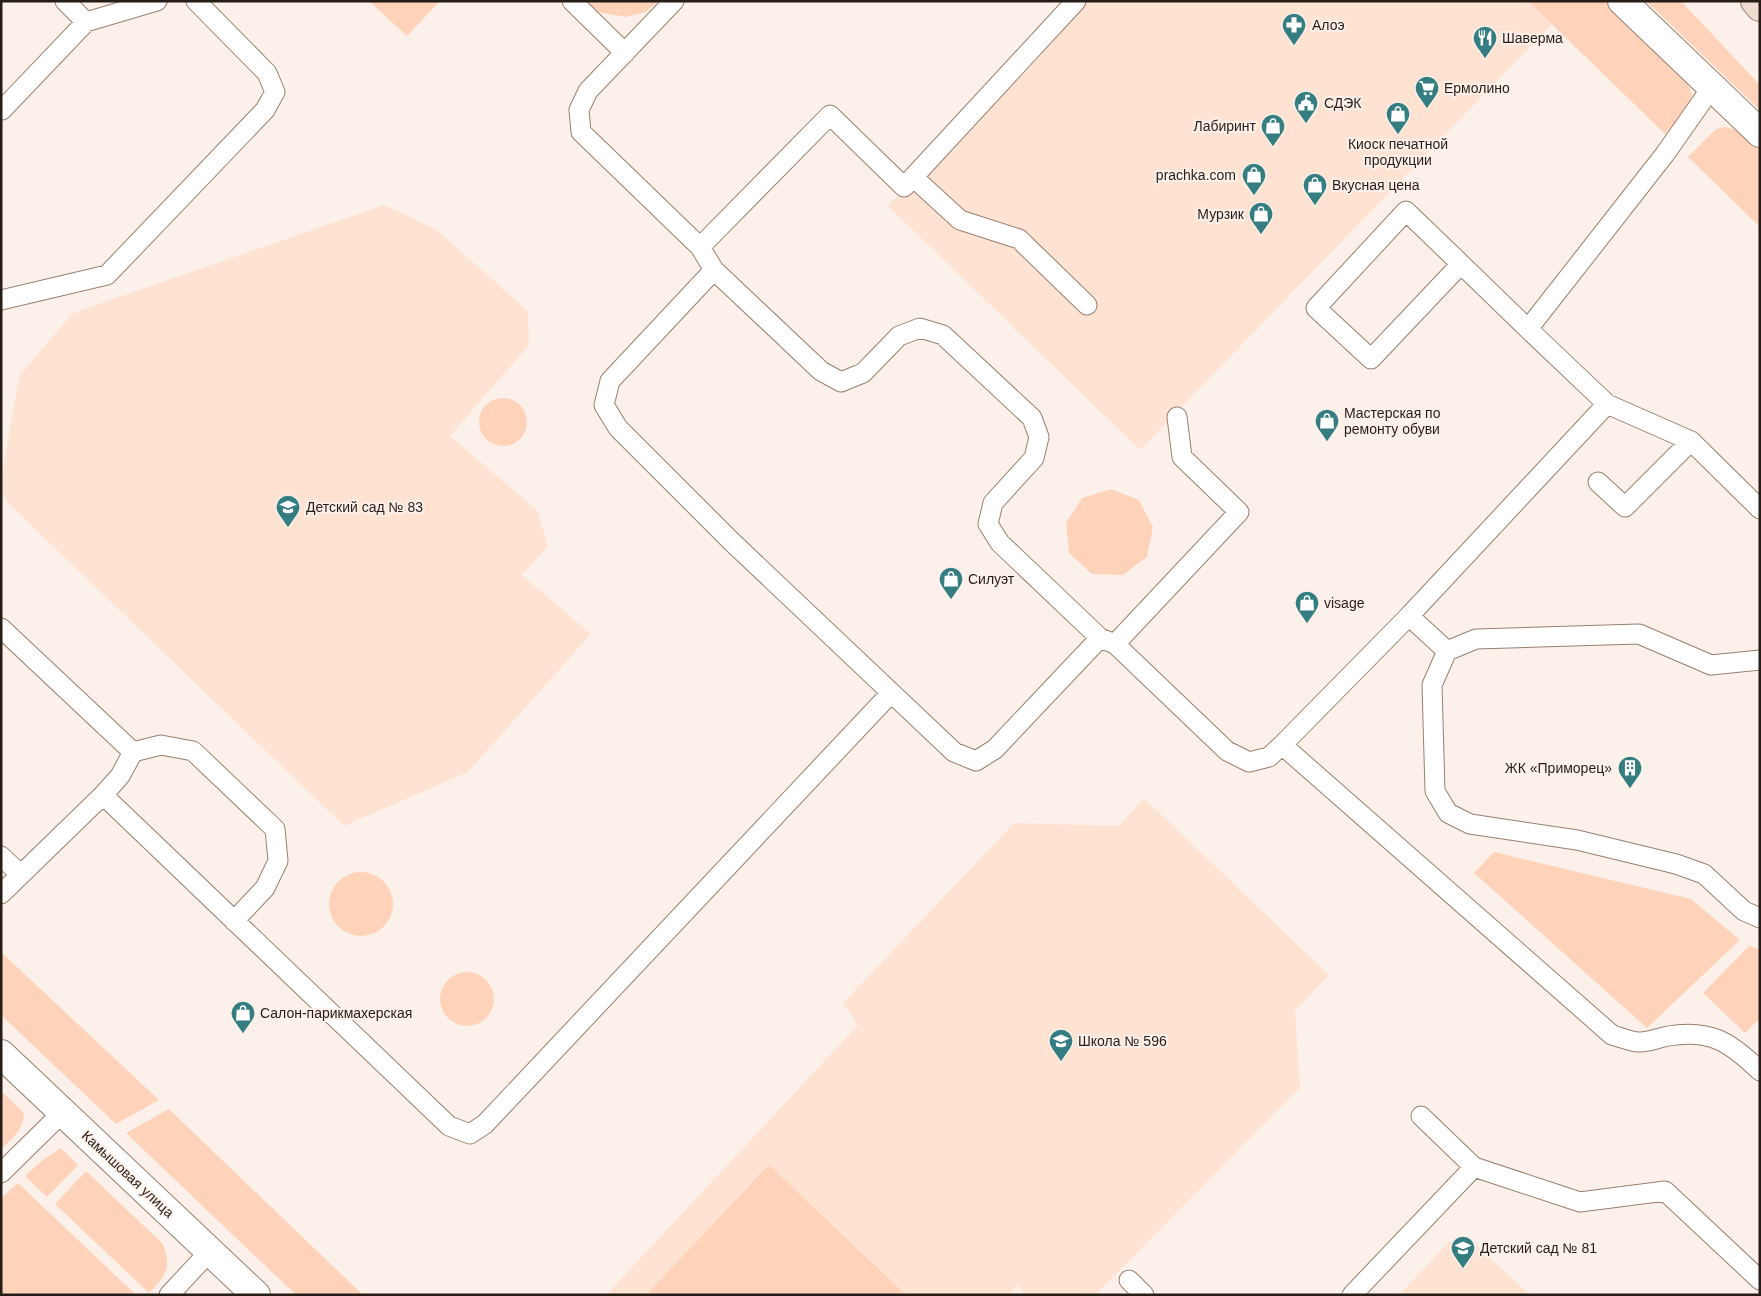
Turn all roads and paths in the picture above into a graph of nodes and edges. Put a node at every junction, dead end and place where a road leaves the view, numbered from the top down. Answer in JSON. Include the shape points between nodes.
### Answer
{"nodes":[{"id":1,"x":65,"y":1,"type":"edge"},
{"id":2,"x":157,"y":1,"type":"edge"},
{"id":3,"x":196,"y":1,"type":"edge"},
{"id":4,"x":572,"y":1,"type":"edge"},
{"id":5,"x":674,"y":1,"type":"edge"},
{"id":6,"x":1076,"y":1,"type":"edge"},
{"id":7,"x":1622,"y":1,"type":"edge"},
{"id":8,"x":1754,"y":1,"type":"edge"},
{"id":9,"x":1760,"y":7,"type":"edge"},
{"id":10,"x":86,"y":22,"type":"junction"},
{"id":11,"x":625,"y":53,"type":"junction"},
{"id":12,"x":1712,"y":88,"type":"junction"},
{"id":13,"x":2,"y":110,"type":"edge"},
{"id":14,"x":1760,"y":132,"type":"edge"},
{"id":15,"x":914,"y":177,"type":"junction"},
{"id":16,"x":700,"y":247,"type":"junction"},
{"id":17,"x":1461,"y":264,"type":"junction"},
{"id":18,"x":714,"y":270,"type":"junction"},
{"id":19,"x":1,"y":300,"type":"edge"},
{"id":20,"x":1088,"y":305,"type":"dead end"},
{"id":21,"x":1528,"y":329,"type":"junction"},
{"id":22,"x":1607,"y":404,"type":"junction"},
{"id":23,"x":1177,"y":417,"type":"dead end"},
{"id":24,"x":1691,"y":441,"type":"junction"},
{"id":25,"x":1598,"y":482,"type":"dead end"},
{"id":26,"x":1760,"y":509,"type":"edge"},
{"id":27,"x":1409,"y":616,"type":"junction"},
{"id":28,"x":1,"y":628,"type":"edge"},
{"id":29,"x":1107,"y":641,"type":"junction"},
{"id":30,"x":1447,"y":651,"type":"junction"},
{"id":31,"x":1760,"y":660,"type":"edge"},
{"id":32,"x":891,"y":693,"type":"junction"},
{"id":33,"x":1282,"y":744,"type":"junction"},
{"id":34,"x":133,"y":752,"type":"junction"},
{"id":35,"x":103,"y":795,"type":"junction"},
{"id":36,"x":1,"y":856,"type":"edge"},
{"id":37,"x":20,"y":874,"type":"junction"},
{"id":38,"x":1,"y":894,"type":"edge"},
{"id":39,"x":1760,"y":918,"type":"edge"},
{"id":40,"x":234,"y":921,"type":"junction"},
{"id":41,"x":1,"y":1054,"type":"edge"},
{"id":42,"x":1760,"y":1071,"type":"edge"},
{"id":43,"x":63,"y":1112,"type":"junction"},
{"id":44,"x":1421,"y":1116,"type":"dead end"},
{"id":45,"x":1474,"y":1167,"type":"junction"},
{"id":46,"x":1,"y":1173,"type":"edge"},
{"id":47,"x":210,"y":1251,"type":"junction"},
{"id":48,"x":1129,"y":1280,"type":"dead end"},
{"id":49,"x":1760,"y":1280,"type":"edge"},
{"id":50,"x":169,"y":1295,"type":"edge"},
{"id":51,"x":256,"y":1295,"type":"edge"},
{"id":52,"x":1144,"y":1295,"type":"edge"},
{"id":53,"x":1352,"y":1295,"type":"edge"}],
"edges":[{"from":1,"to":10,"type":"lane"},
{"from":2,"to":10,"type":"lane"},
{"from":3,"to":19,"type":"lane","via":[[267,73],[275,92],[265,110],[107,275]]},
{"from":4,"to":11,"type":"lane"},
{"from":5,"to":11,"type":"lane"},
{"from":6,"to":15,"type":"lane"},
{"from":7,"to":12,"type":"street"},
{"from":8,"to":9,"type":"main road"},
{"from":10,"to":13,"type":"lane"},
{"from":11,"to":16,"type":"lane","via":[[588,91],[579,110],[581,132]]},
{"from":12,"to":14,"type":"street"},
{"from":12,"to":21,"type":"lane","via":[[1665,154]]},
{"from":15,"to":16,"type":"lane","via":[[904,186],[830,115]]},
{"from":15,"to":20,"type":"lane","via":[[960,220],[1020,239]]},
{"from":16,"to":18,"type":"lane"},
{"from":17,"to":17,"type":"lane","via":[[1371,360],[1316,308],[1406,211]]},
{"from":17,"to":21,"type":"lane"},
{"from":18,"to":29,"type":"lane","via":[[821,371],[841,382],[863,373],[899,336],[920,328],[943,335],[1032,418],[1039,438],[1034,458],[993,503],[988,524],[1000,543]]},
{"from":18,"to":32,"type":"lane","via":[[610,381],[604,405],[618,428],[731,542]]},
{"from":21,"to":22,"type":"lane"},
{"from":22,"to":24,"type":"lane"},
{"from":22,"to":27,"type":"lane"},
{"from":23,"to":29,"type":"lane","via":[[1182,457],[1239,512]]},
{"from":24,"to":25,"type":"lane","via":[[1625,507]]},
{"from":24,"to":26,"type":"lane"},
{"from":27,"to":30,"type":"lane"},
{"from":27,"to":33,"type":"lane"},
{"from":28,"to":34,"type":"lane"},
{"from":29,"to":32,"type":"lane","via":[[995,749],[976,761],[954,752]]},
{"from":29,"to":33,"type":"lane","via":[[1226,751],[1249,762],[1268,757]]},
{"from":30,"to":31,"type":"lane","via":[[1476,639],[1639,634],[1711,665]]},
{"from":30,"to":39,"type":"lane","via":[[1432,685],[1435,791],[1448,813],[1470,824],[1577,840],[1676,864],[1704,874],[1744,912]]},
{"from":32,"to":40,"type":"lane","via":[[485,1124],[470,1134],[449,1126]]},
{"from":33,"to":42,"type":"lane","via":[[1612,1034],[1639,1042],[1699,1034],[1724,1041]]},
{"from":34,"to":35,"type":"lane","via":[[120,776]]},
{"from":34,"to":40,"type":"lane","via":[[161,745],[193,751],[275,829],[278,861],[265,888]]},
{"from":35,"to":37,"type":"lane"},
{"from":35,"to":40,"type":"lane"},
{"from":36,"to":37,"type":"lane"},
{"from":37,"to":38,"type":"lane"},
{"from":41,"to":43,"type":"street","name":"Камышовая улица"},
{"from":43,"to":46,"type":"lane"},
{"from":43,"to":47,"type":"street","name":"Камышовая улица"},
{"from":44,"to":45,"type":"lane"},
{"from":45,"to":49,"type":"lane","via":[[1580,1202],[1665,1191]]},
{"from":45,"to":53,"type":"lane"},
{"from":47,"to":50,"type":"lane"},
{"from":47,"to":51,"type":"street","name":"Камышовая улица"},
{"from":48,"to":52,"type":"lane"}]}
